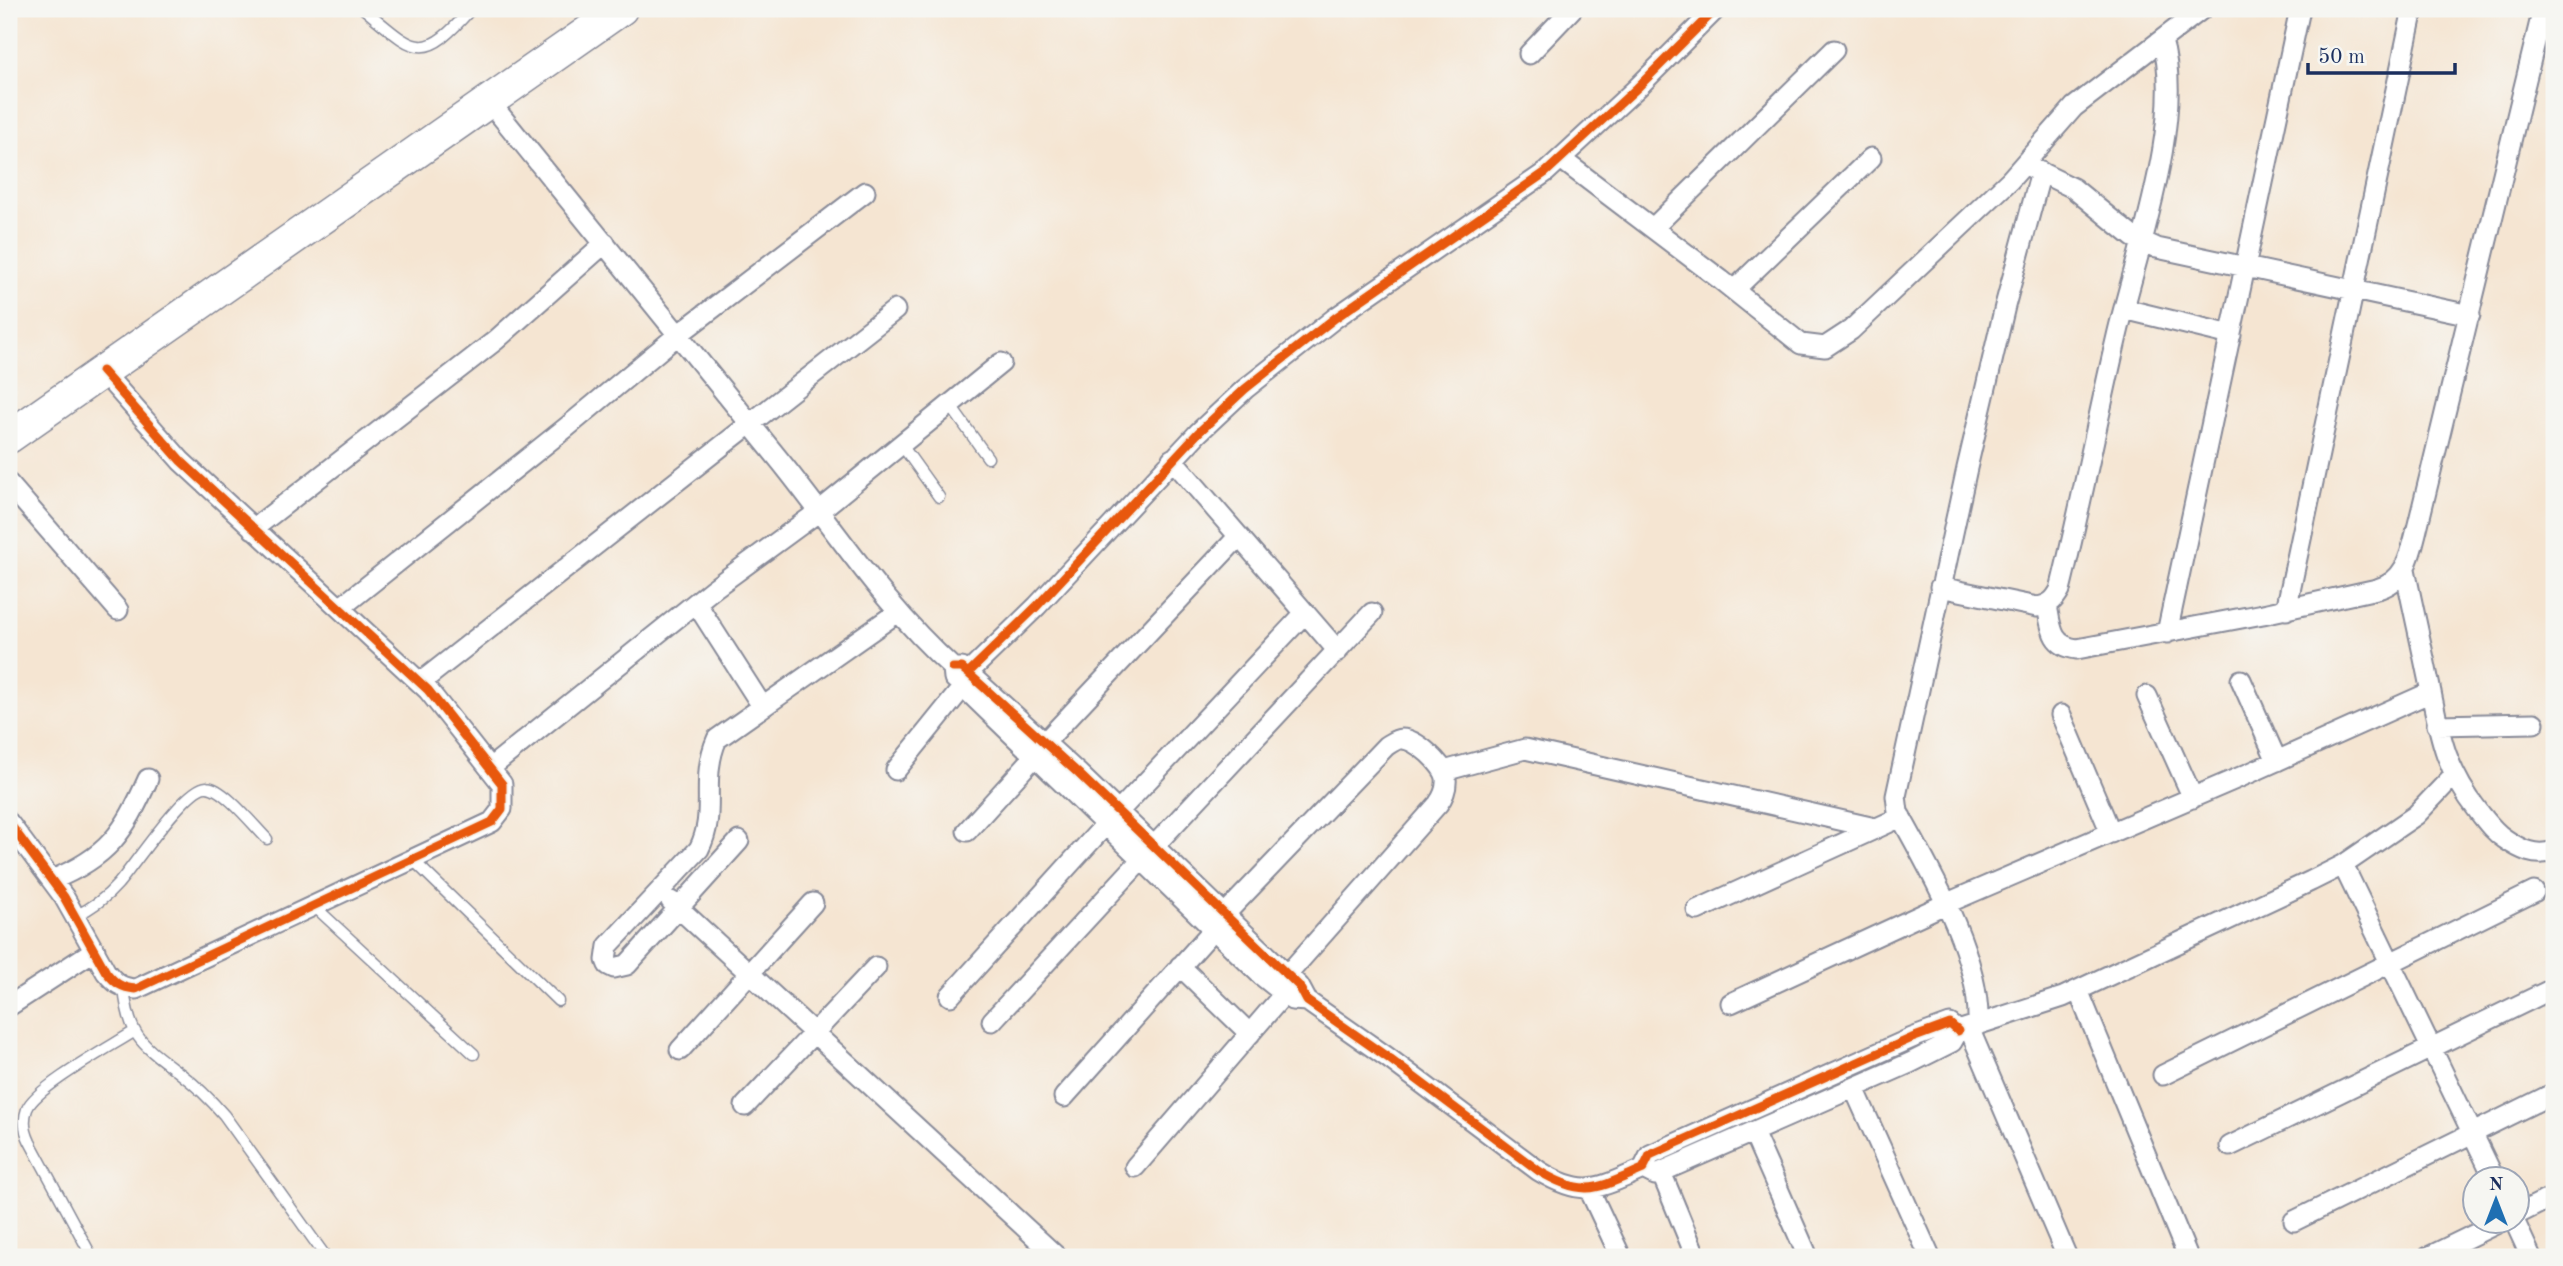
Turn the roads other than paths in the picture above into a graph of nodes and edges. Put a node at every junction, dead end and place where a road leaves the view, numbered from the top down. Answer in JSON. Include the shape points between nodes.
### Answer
{"nodes":[{"id":1,"x":364,"y":9,"type":"edge"},
{"id":2,"x":471,"y":9,"type":"edge"},
{"id":3,"x":621,"y":9,"type":"edge"},
{"id":4,"x":1572,"y":9,"type":"edge"},
{"id":5,"x":1716,"y":9,"type":"edge"},
{"id":6,"x":2202,"y":9,"type":"edge"},
{"id":7,"x":2300,"y":9,"type":"edge"},
{"id":8,"x":2413,"y":9,"type":"edge"},
{"id":9,"x":2543,"y":9,"type":"edge"},
{"id":10,"x":2162,"y":41,"type":"junction"},
{"id":11,"x":1834,"y":50,"type":"dead end"},
{"id":12,"x":1530,"y":54,"type":"dead end"},
{"id":13,"x":488,"y":100,"type":"junction"},
{"id":14,"x":1871,"y":158,"type":"dead end"},
{"id":15,"x":1561,"y":159,"type":"junction"},
{"id":16,"x":2033,"y":168,"type":"junction"},
{"id":17,"x":865,"y":192,"type":"dead end"},
{"id":18,"x":1653,"y":228,"type":"junction"},
{"id":19,"x":2141,"y":242,"type":"junction"},
{"id":20,"x":605,"y":243,"type":"junction"},
{"id":21,"x":2246,"y":267,"type":"junction"},
{"id":22,"x":2353,"y":289,"type":"junction"},
{"id":23,"x":1734,"y":290,"type":"junction"},
{"id":24,"x":2124,"y":309,"type":"junction"},
{"id":25,"x":895,"y":310,"type":"dead end"},
{"id":26,"x":2470,"y":315,"type":"junction"},
{"id":27,"x":679,"y":334,"type":"junction"},
{"id":28,"x":2231,"y":335,"type":"junction"},
{"id":29,"x":1001,"y":363,"type":"dead end"},
{"id":30,"x":102,"y":371,"type":"junction"},
{"id":31,"x":950,"y":405,"type":"junction"},
{"id":32,"x":748,"y":423,"type":"junction"},
{"id":33,"x":9,"y":437,"type":"edge"},
{"id":34,"x":901,"y":444,"type":"junction"},
{"id":35,"x":988,"y":458,"type":"dead end"},
{"id":36,"x":1172,"y":459,"type":"junction"},
{"id":37,"x":9,"y":484,"type":"edge"},
{"id":38,"x":939,"y":497,"type":"dead end"},
{"id":39,"x":818,"y":512,"type":"junction"},
{"id":40,"x":253,"y":529,"type":"junction"},
{"id":41,"x":1238,"y":537,"type":"junction"},
{"id":42,"x":2405,"y":569,"type":"junction"},
{"id":43,"x":1940,"y":587,"type":"junction"},
{"id":44,"x":696,"y":603,"type":"junction"},
{"id":45,"x":2047,"y":605,"type":"junction"},
{"id":46,"x":340,"y":608,"type":"junction"},
{"id":47,"x":118,"y":610,"type":"dead end"},
{"id":48,"x":2286,"y":610,"type":"junction"},
{"id":49,"x":898,"y":612,"type":"junction"},
{"id":50,"x":1372,"y":613,"type":"dead end"},
{"id":51,"x":1304,"y":614,"type":"junction"},
{"id":52,"x":2167,"y":633,"type":"junction"},
{"id":53,"x":1338,"y":650,"type":"junction"},
{"id":54,"x":962,"y":676,"type":"junction"},
{"id":55,"x":2241,"y":681,"type":"dead end"},
{"id":56,"x":421,"y":682,"type":"junction"},
{"id":57,"x":2431,"y":692,"type":"junction"},
{"id":58,"x":2147,"y":696,"type":"dead end"},
{"id":59,"x":762,"y":706,"type":"junction"},
{"id":60,"x":2061,"y":715,"type":"dead end"},
{"id":61,"x":2533,"y":723,"type":"dead end"},
{"id":62,"x":2437,"y":725,"type":"junction"},
{"id":63,"x":1040,"y":749,"type":"junction"},
{"id":64,"x":2277,"y":761,"type":"junction"},
{"id":65,"x":490,"y":768,"type":"junction"},
{"id":66,"x":896,"y":770,"type":"dead end"},
{"id":67,"x":1444,"y":771,"type":"junction"},
{"id":68,"x":2454,"y":775,"type":"junction"},
{"id":69,"x":148,"y":779,"type":"dead end"},
{"id":70,"x":2193,"y":798,"type":"junction"},
{"id":71,"x":1901,"y":817,"type":"junction"},
{"id":72,"x":1112,"y":818,"type":"junction"},
{"id":73,"x":9,"y":823,"type":"edge"},
{"id":74,"x":1875,"y":828,"type":"junction"},
{"id":75,"x":967,"y":831,"type":"dead end"},
{"id":76,"x":2111,"y":833,"type":"junction"},
{"id":77,"x":267,"y":839,"type":"dead end"},
{"id":78,"x":739,"y":841,"type":"dead end"},
{"id":79,"x":2554,"y":852,"type":"edge"},
{"id":80,"x":1148,"y":853,"type":"junction"},
{"id":81,"x":412,"y":859,"type":"junction"},
{"id":82,"x":2343,"y":865,"type":"junction"},
{"id":83,"x":52,"y":880,"type":"junction"},
{"id":84,"x":660,"y":891,"type":"junction"},
{"id":85,"x":2533,"y":892,"type":"dead end"},
{"id":86,"x":813,"y":904,"type":"dead end"},
{"id":87,"x":1945,"y":904,"type":"junction"},
{"id":88,"x":314,"y":906,"type":"junction"},
{"id":89,"x":679,"y":909,"type":"junction"},
{"id":90,"x":1697,"y":910,"type":"dead end"},
{"id":91,"x":75,"y":916,"type":"junction"},
{"id":92,"x":1219,"y":921,"type":"junction"},
{"id":93,"x":95,"y":950,"type":"junction"},
{"id":94,"x":2390,"y":963,"type":"junction"},
{"id":95,"x":1180,"y":966,"type":"junction"},
{"id":96,"x":876,"y":967,"type":"dead end"},
{"id":97,"x":748,"y":973,"type":"junction"},
{"id":98,"x":1286,"y":984,"type":"junction"},
{"id":99,"x":124,"y":988,"type":"junction"},
{"id":100,"x":2554,"y":988,"type":"edge"},
{"id":101,"x":2078,"y":990,"type":"junction"},
{"id":102,"x":950,"y":996,"type":"dead end"},
{"id":103,"x":558,"y":1001,"type":"dead end"},
{"id":104,"x":1731,"y":1003,"type":"dead end"},
{"id":105,"x":9,"y":1006,"type":"edge"},
{"id":106,"x":992,"y":1021,"type":"dead end"},
{"id":107,"x":1969,"y":1028,"type":"junction"},
{"id":108,"x":135,"y":1031,"type":"junction"},
{"id":109,"x":812,"y":1034,"type":"junction"},
{"id":110,"x":1250,"y":1034,"type":"junction"},
{"id":111,"x":2431,"y":1048,"type":"junction"},
{"id":112,"x":680,"y":1050,"type":"dead end"},
{"id":113,"x":474,"y":1054,"type":"dead end"},
{"id":114,"x":2163,"y":1075,"type":"dead end"},
{"id":115,"x":1854,"y":1088,"type":"junction"},
{"id":116,"x":2554,"y":1093,"type":"edge"},
{"id":117,"x":1064,"y":1097,"type":"dead end"},
{"id":118,"x":745,"y":1106,"type":"dead end"},
{"id":119,"x":1753,"y":1132,"type":"junction"},
{"id":120,"x":2472,"y":1133,"type":"junction"},
{"id":121,"x":2230,"y":1146,"type":"dead end"},
{"id":122,"x":2487,"y":1164,"type":"edge"},
{"id":123,"x":1135,"y":1167,"type":"dead end"},
{"id":124,"x":1652,"y":1171,"type":"junction"},
{"id":125,"x":1589,"y":1189,"type":"junction"},
{"id":126,"x":2554,"y":1196,"type":"edge"},
{"id":127,"x":2532,"y":1207,"type":"edge"},
{"id":128,"x":2294,"y":1221,"type":"dead end"},
{"id":129,"x":2475,"y":1234,"type":"edge"},
{"id":130,"x":2520,"y":1234,"type":"edge"},
{"id":131,"x":92,"y":1257,"type":"edge"},
{"id":132,"x":326,"y":1257,"type":"edge"},
{"id":133,"x":1056,"y":1257,"type":"edge"},
{"id":134,"x":1621,"y":1257,"type":"edge"},
{"id":135,"x":1696,"y":1257,"type":"edge"},
{"id":136,"x":1808,"y":1257,"type":"edge"},
{"id":137,"x":1930,"y":1257,"type":"edge"},
{"id":138,"x":2067,"y":1257,"type":"edge"},
{"id":139,"x":2188,"y":1257,"type":"edge"},
{"id":140,"x":2428,"y":1257,"type":"edge"},
{"id":141,"x":2531,"y":1257,"type":"edge"}],
"edges":[{"from":1,"to":2,"type":"lane","via":[[409,44],[427,47]]},
{"from":3,"to":13,"type":"main road"},
{"from":4,"to":12,"type":"street"},
{"from":5,"to":15,"type":"street"},
{"from":6,"to":10,"type":"street"},
{"from":7,"to":21,"type":"street"},
{"from":8,"to":22,"type":"street"},
{"from":9,"to":26,"type":"street"},
{"from":10,"to":16,"type":"street","via":[[2074,107]]},
{"from":10,"to":19,"type":"street","via":[[2169,71],[2167,103]]},
{"from":11,"to":18,"type":"street"},
{"from":13,"to":20,"type":"street"},
{"from":13,"to":30,"type":"main road"},
{"from":14,"to":23,"type":"street"},
{"from":15,"to":18,"type":"street"},
{"from":15,"to":36,"type":"street","via":[[1280,359]]},
{"from":16,"to":19,"type":"street","via":[[2089,200]]},
{"from":16,"to":23,"type":"street","via":[[1851,330],[1825,347],[1801,344]]},
{"from":16,"to":43,"type":"street"},
{"from":17,"to":27,"type":"street"},
{"from":18,"to":23,"type":"street"},
{"from":19,"to":21,"type":"street"},
{"from":19,"to":24,"type":"street"},
{"from":20,"to":27,"type":"street"},
{"from":20,"to":40,"type":"street","via":[[496,340]]},
{"from":21,"to":22,"type":"street"},
{"from":21,"to":28,"type":"street"},
{"from":22,"to":26,"type":"street"},
{"from":22,"to":48,"type":"street"},
{"from":24,"to":28,"type":"street"},
{"from":24,"to":45,"type":"street","via":[[2060,590]]},
{"from":25,"to":32,"type":"street"},
{"from":26,"to":42,"type":"street"},
{"from":27,"to":32,"type":"street"},
{"from":27,"to":46,"type":"street"},
{"from":28,"to":52,"type":"street"},
{"from":29,"to":31,"type":"street"},
{"from":30,"to":33,"type":"main road"},
{"from":30,"to":40,"type":"street","via":[[181,461]]},
{"from":31,"to":34,"type":"street"},
{"from":31,"to":35,"type":"lane"},
{"from":32,"to":39,"type":"street"},
{"from":32,"to":56,"type":"street"},
{"from":34,"to":38,"type":"lane"},
{"from":34,"to":39,"type":"street"},
{"from":36,"to":41,"type":"street"},
{"from":36,"to":54,"type":"street","via":[[1037,606]]},
{"from":37,"to":47,"type":"street"},
{"from":39,"to":44,"type":"street"},
{"from":39,"to":49,"type":"street"},
{"from":40,"to":46,"type":"street"},
{"from":41,"to":51,"type":"street"},
{"from":41,"to":63,"type":"street"},
{"from":42,"to":48,"type":"street","via":[[2386,587]]},
{"from":42,"to":57,"type":"street"},
{"from":43,"to":45,"type":"street","via":[[2023,605]]},
{"from":43,"to":71,"type":"street","via":[[1898,789]]},
{"from":44,"to":59,"type":"street"},
{"from":44,"to":65,"type":"street"},
{"from":45,"to":52,"type":"street","via":[[2054,637],[2067,648]]},
{"from":46,"to":56,"type":"street"},
{"from":48,"to":52,"type":"street"},
{"from":49,"to":54,"type":"street"},
{"from":49,"to":59,"type":"street"},
{"from":50,"to":53,"type":"street"},
{"from":51,"to":53,"type":"street"},
{"from":51,"to":72,"type":"street"},
{"from":53,"to":80,"type":"street"},
{"from":54,"to":63,"type":"street"},
{"from":54,"to":66,"type":"street"},
{"from":55,"to":64,"type":"street"},
{"from":56,"to":65,"type":"street"},
{"from":57,"to":62,"type":"street"},
{"from":57,"to":64,"type":"street"},
{"from":58,"to":70,"type":"street"},
{"from":59,"to":84,"type":"street","via":[[717,739],[707,769],[709,815],[704,839]]},
{"from":60,"to":76,"type":"street"},
{"from":61,"to":62,"type":"street"},
{"from":62,"to":68,"type":"street"},
{"from":63,"to":72,"type":"street"},
{"from":63,"to":75,"type":"street"},
{"from":64,"to":70,"type":"street"},
{"from":65,"to":81,"type":"street","via":[[504,793],[497,819]]},
{"from":67,"to":74,"type":"street","via":[[1525,749]]},
{"from":67,"to":92,"type":"street","via":[[1410,740],[1386,746]]},
{"from":67,"to":98,"type":"street","via":[[1446,787],[1438,804]]},
{"from":68,"to":79,"type":"street","via":[[2496,833],[2529,853]]},
{"from":68,"to":82,"type":"street","via":[[2416,815]]},
{"from":69,"to":83,"type":"street","via":[[110,845],[79,869]]},
{"from":70,"to":76,"type":"street"},
{"from":71,"to":74,"type":"street"},
{"from":71,"to":87,"type":"street"},
{"from":72,"to":80,"type":"street"},
{"from":72,"to":102,"type":"street"},
{"from":73,"to":83,"type":"street"},
{"from":74,"to":90,"type":"street"},
{"from":76,"to":87,"type":"street"},
{"from":77,"to":91,"type":"lane","via":[[219,791],[205,786],[194,790],[117,885],[95,907]]},
{"from":78,"to":89,"type":"street"},
{"from":80,"to":92,"type":"street"},
{"from":80,"to":106,"type":"street"},
{"from":81,"to":88,"type":"street"},
{"from":81,"to":103,"type":"lane"},
{"from":82,"to":94,"type":"street"},
{"from":82,"to":101,"type":"street"},
{"from":83,"to":91,"type":"street"},
{"from":84,"to":89,"type":"street"},
{"from":84,"to":89,"type":"street","via":[[608,946],[608,965],[627,965]]},
{"from":85,"to":94,"type":"street"},
{"from":86,"to":97,"type":"street"},
{"from":87,"to":104,"type":"street"},
{"from":87,"to":107,"type":"street","via":[[1973,972],[1978,999]]},
{"from":88,"to":99,"type":"street","via":[[149,985]]},
{"from":88,"to":113,"type":"lane"},
{"from":89,"to":97,"type":"street"},
{"from":91,"to":93,"type":"street"},
{"from":92,"to":95,"type":"street"},
{"from":92,"to":98,"type":"street"},
{"from":93,"to":99,"type":"street","via":[[106,972]]},
{"from":93,"to":105,"type":"street"},
{"from":94,"to":111,"type":"street"},
{"from":94,"to":114,"type":"street"},
{"from":95,"to":110,"type":"street"},
{"from":95,"to":117,"type":"street"},
{"from":96,"to":109,"type":"street"},
{"from":97,"to":109,"type":"street"},
{"from":97,"to":112,"type":"street"},
{"from":98,"to":110,"type":"street"},
{"from":98,"to":125,"type":"street","via":[[1299,986],[1307,1001],[1539,1171],[1562,1184]]},
{"from":99,"to":108,"type":"lane"},
{"from":100,"to":111,"type":"street"},
{"from":101,"to":107,"type":"street"},
{"from":101,"to":139,"type":"street"},
{"from":107,"to":115,"type":"street","via":[[1952,1042]]},
{"from":107,"to":124,"type":"street","via":[[1950,1024],[1912,1038],[1650,1155]]},
{"from":107,"to":138,"type":"street"},
{"from":108,"to":131,"type":"lane","via":[[41,1092],[24,1122],[30,1142]]},
{"from":108,"to":132,"type":"lane","via":[[148,1050],[184,1076],[224,1115]]},
{"from":109,"to":118,"type":"street"},
{"from":109,"to":133,"type":"street"},
{"from":110,"to":123,"type":"street"},
{"from":111,"to":120,"type":"street"},
{"from":111,"to":121,"type":"street"},
{"from":115,"to":119,"type":"street"},
{"from":115,"to":137,"type":"street"},
{"from":116,"to":120,"type":"street"},
{"from":119,"to":124,"type":"street"},
{"from":119,"to":136,"type":"street"},
{"from":120,"to":122,"type":"street"},
{"from":120,"to":128,"type":"street"},
{"from":124,"to":125,"type":"street"},
{"from":124,"to":135,"type":"street"},
{"from":125,"to":134,"type":"street"},
{"from":126,"to":127,"type":"street"},
{"from":129,"to":140,"type":"street"},
{"from":130,"to":141,"type":"street"}]}
